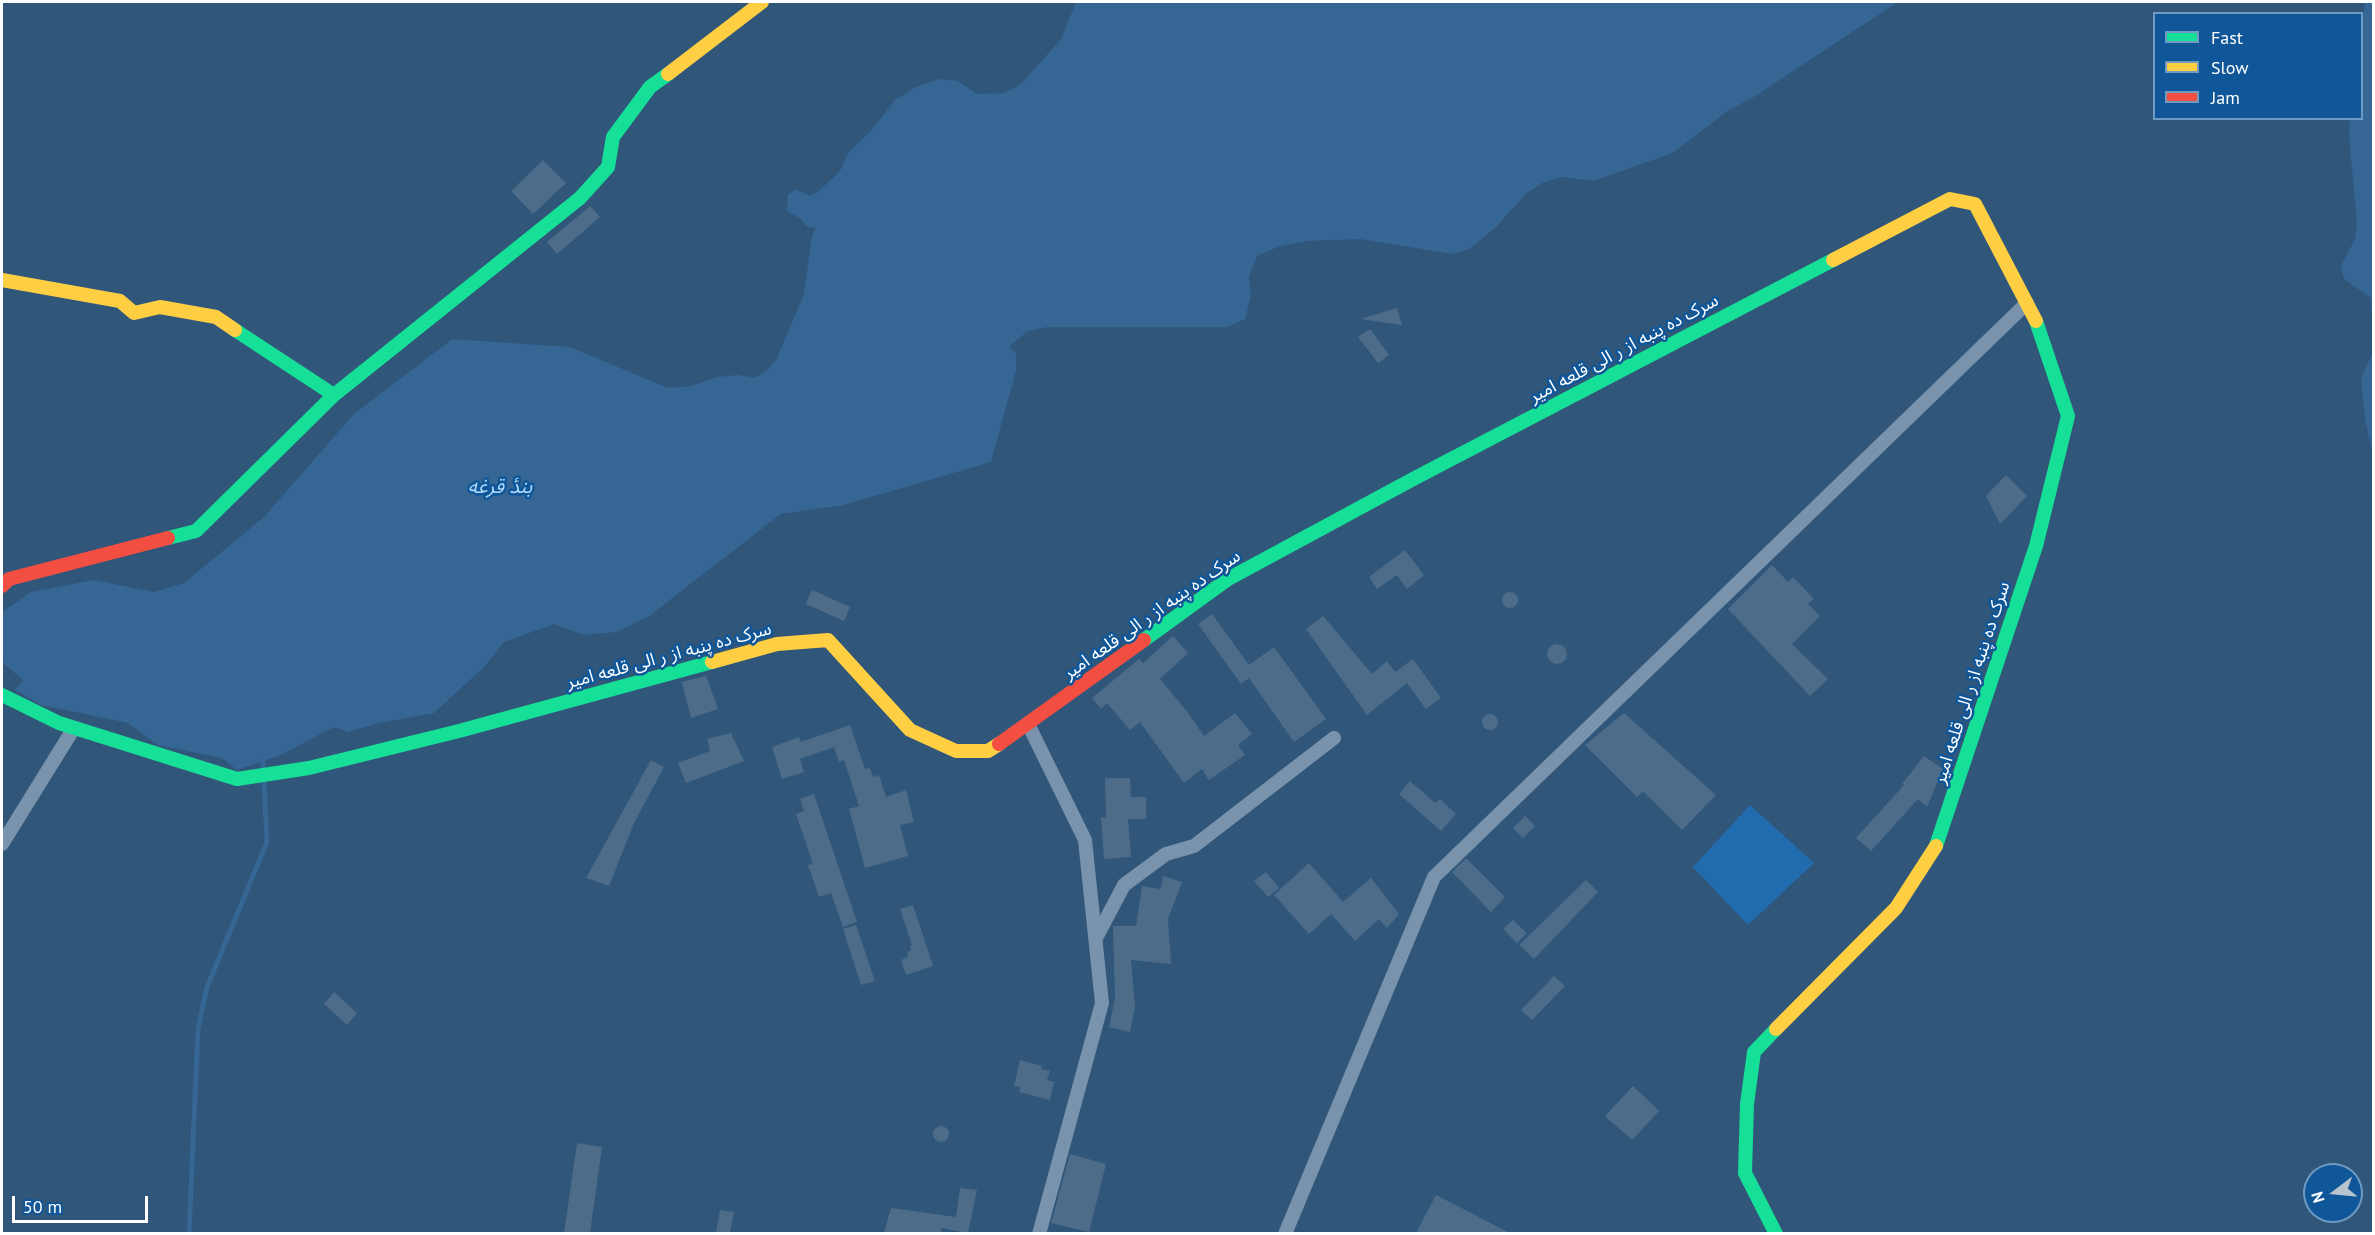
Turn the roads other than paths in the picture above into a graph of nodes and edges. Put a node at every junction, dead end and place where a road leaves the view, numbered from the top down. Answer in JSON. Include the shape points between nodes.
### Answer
{"nodes":[{"id":1,"x":762,"y":2,"type":"edge"},
{"id":2,"x":2,"y":280,"type":"edge"},
{"id":3,"x":2027,"y":303,"type":"junction"},
{"id":4,"x":334,"y":395,"type":"junction"},
{"id":5,"x":2,"y":586,"type":"edge"},
{"id":6,"x":2,"y":695,"type":"edge"},
{"id":7,"x":1028,"y":724,"type":"junction"},
{"id":8,"x":74,"y":728,"type":"junction"},
{"id":9,"x":1334,"y":738,"type":"dead end"},
{"id":10,"x":2,"y":844,"type":"edge"},
{"id":11,"x":1096,"y":939,"type":"junction"},
{"id":12,"x":1772,"y":1232,"type":"edge"},
{"id":13,"x":1039,"y":1233,"type":"edge"},
{"id":14,"x":1285,"y":1233,"type":"edge"}],
"edges":[{"from":1,"to":4,"type":"street","via":[[650,87],[613,137],[608,167],[580,198]]},
{"from":2,"to":4,"type":"street","via":[[120,301],[134,314],[160,307],[216,317]]},
{"from":3,"to":7,"type":"street","name":"سرک ده پنبه از ر الی قلعه امیر","via":[[1975,204],[1950,199],[1228,579]]},
{"from":3,"to":12,"type":"street","name":"سرک ده پنبه از ر الی قلعه امیر","via":[[2041,330],[2068,416],[2036,546],[1939,842],[1896,908],[1754,1052],[1747,1104],[1745,1173]]},
{"from":3,"to":14,"type":"street","via":[[1434,877]]},
{"from":4,"to":5,"type":"street","via":[[196,531],[9,579]]},
{"from":6,"to":8,"type":"street"},
{"from":7,"to":8,"type":"street","name":"سرک ده پنبه از ر الی قلعه امیر","via":[[988,751],[956,752],[910,730],[828,640],[777,644],[459,731],[255,777],[237,779]]},
{"from":7,"to":11,"type":"street","via":[[1085,840]]},
{"from":8,"to":10,"type":"street"},
{"from":9,"to":11,"type":"street","via":[[1194,846],[1166,854],[1124,885]]},
{"from":11,"to":13,"type":"street","via":[[1102,1003]]}]}
